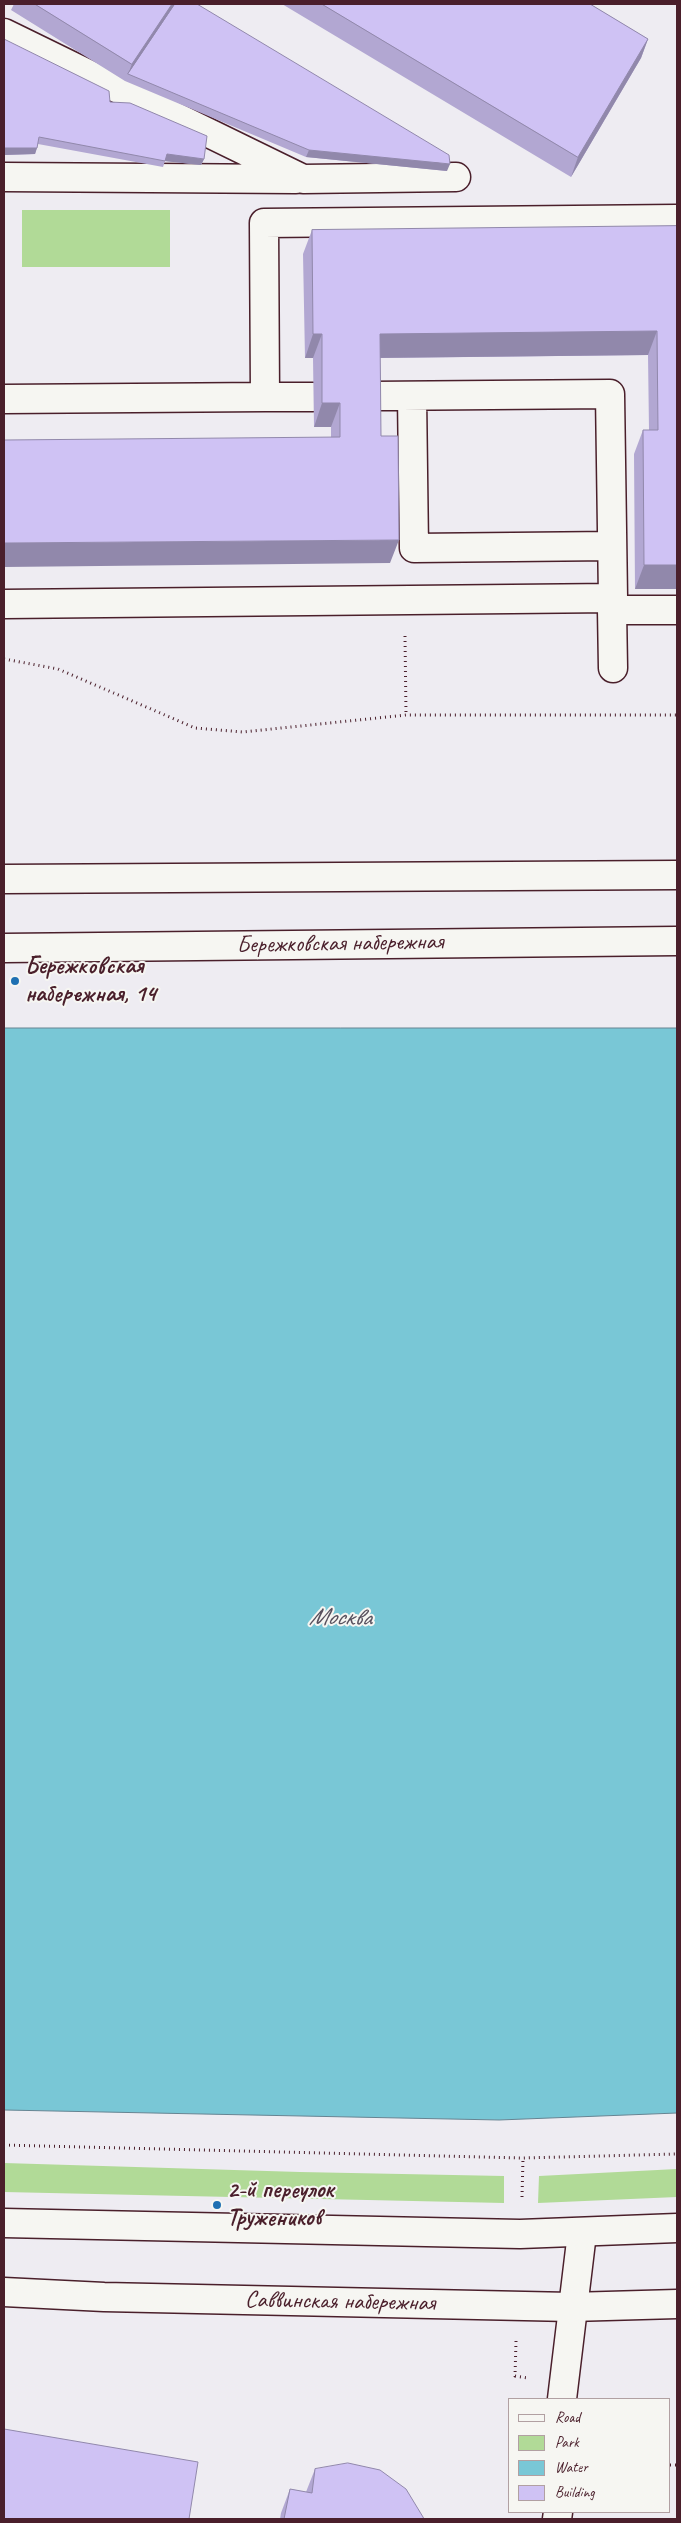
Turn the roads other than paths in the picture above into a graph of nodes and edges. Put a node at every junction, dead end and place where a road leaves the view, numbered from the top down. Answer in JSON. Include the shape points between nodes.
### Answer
{"nodes":[{"id":1,"x":4,"y":33,"type":"edge"},
{"id":2,"x":4,"y":176,"type":"edge"},
{"id":3,"x":456,"y":177,"type":"dead end"},
{"id":4,"x":302,"y":179,"type":"junction"},
{"id":5,"x":677,"y":219,"type":"edge"},
{"id":6,"x":372,"y":396,"type":"edge"},
{"id":7,"x":412,"y":396,"type":"junction"},
{"id":8,"x":265,"y":397,"type":"junction"},
{"id":9,"x":313,"y":397,"type":"dead end"},
{"id":10,"x":4,"y":399,"type":"edge"},
{"id":11,"x":612,"y":546,"type":"junction"},
{"id":12,"x":4,"y":604,"type":"edge"},
{"id":13,"x":612,"y":604,"type":"junction"},
{"id":14,"x":677,"y":610,"type":"edge"},
{"id":15,"x":613,"y":668,"type":"dead end"},
{"id":16,"x":677,"y":875,"type":"edge"},
{"id":17,"x":4,"y":879,"type":"edge"},
{"id":18,"x":677,"y":941,"type":"edge"},
{"id":19,"x":4,"y":948,"type":"edge"},
{"id":20,"x":4,"y":2223,"type":"edge"},
{"id":21,"x":677,"y":2228,"type":"edge"},
{"id":22,"x":582,"y":2233,"type":"junction"},
{"id":23,"x":4,"y":2292,"type":"edge"},
{"id":24,"x":572,"y":2307,"type":"junction"},
{"id":25,"x":675,"y":2308,"type":"edge"},
{"id":26,"x":562,"y":2398,"type":"edge"}],
"edges":[{"from":1,"to":4,"type":"main road"},
{"from":2,"to":4,"type":"main road"},
{"from":3,"to":4,"type":"main road"},
{"from":5,"to":8,"type":"main road","via":[[264,223]]},
{"from":6,"to":7,"type":"main road"},
{"from":7,"to":11,"type":"main road","via":[[610,394]]},
{"from":7,"to":11,"type":"main road","via":[[414,548]]},
{"from":8,"to":9,"type":"main road"},
{"from":8,"to":10,"type":"main road"},
{"from":11,"to":13,"type":"main road"},
{"from":12,"to":13,"type":"main road","via":[[404,600]]},
{"from":13,"to":14,"type":"main road"},
{"from":13,"to":15,"type":"main road"},
{"from":16,"to":17,"type":"main road"},
{"from":18,"to":19,"type":"main road","name":"Бережковская набережная"},
{"from":20,"to":22,"type":"main road"},
{"from":21,"to":22,"type":"main road"},
{"from":22,"to":24,"type":"main road"},
{"from":23,"to":24,"type":"main road","name":"Саввинская набережная"},
{"from":24,"to":25,"type":"main road","name":"Саввинская набережная"},
{"from":24,"to":26,"type":"main road"}]}
